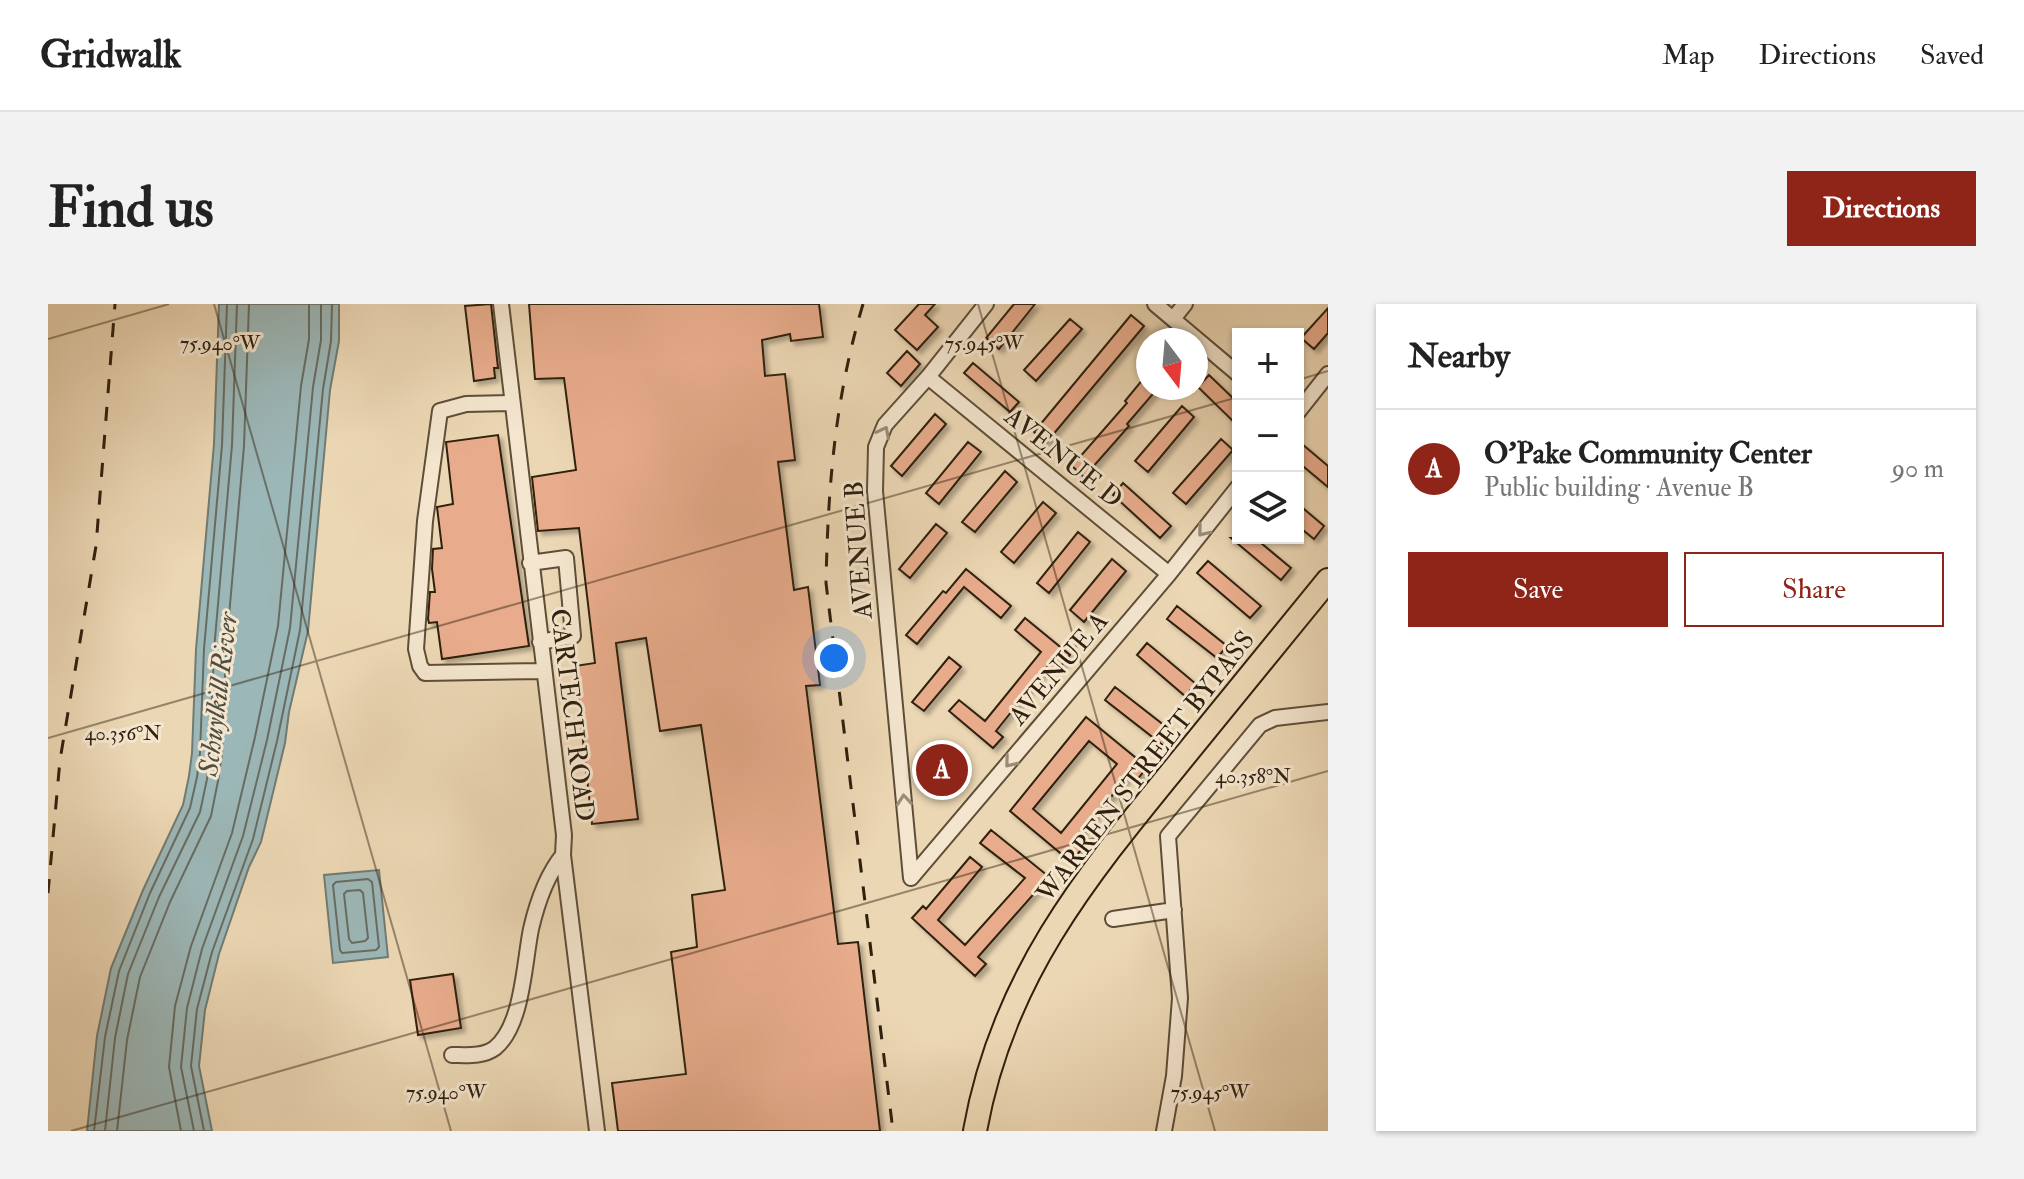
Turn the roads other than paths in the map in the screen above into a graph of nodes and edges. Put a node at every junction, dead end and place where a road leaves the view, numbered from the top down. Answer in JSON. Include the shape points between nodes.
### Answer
{"nodes":[{"id":1,"x":501,"y":304,"type":"edge"},
{"id":2,"x":986,"y":304,"type":"edge"},
{"id":3,"x":1155,"y":304,"type":"edge"},
{"id":4,"x":1185,"y":304,"type":"edge"},
{"id":5,"x":1173,"y":319,"type":"junction"},
{"id":6,"x":1232,"y":369,"type":"edge"},
{"id":7,"x":1328,"y":374,"type":"edge"},
{"id":8,"x":928,"y":377,"type":"junction"},
{"id":9,"x":512,"y":403,"type":"junction"},
{"id":10,"x":1304,"y":404,"type":"edge"},
{"id":11,"x":1232,"y":495,"type":"edge"},
{"id":12,"x":530,"y":563,"type":"junction"},
{"id":13,"x":1169,"y":574,"type":"junction"},
{"id":14,"x":1328,"y":580,"type":"edge"},
{"id":15,"x":1328,"y":603,"type":"edge"},
{"id":16,"x":540,"y":642,"type":"junction"},
{"id":17,"x":544,"y":671,"type":"junction"},
{"id":18,"x":1328,"y":712,"type":"edge"},
{"id":19,"x":563,"y":855,"type":"junction"},
{"id":20,"x":911,"y":878,"type":"joint"},
{"id":21,"x":1174,"y":910,"type":"junction"},
{"id":22,"x":1113,"y":919,"type":"dead end"},
{"id":23,"x":452,"y":1055,"type":"dead end"},
{"id":24,"x":597,"y":1131,"type":"edge"},
{"id":25,"x":975,"y":1131,"type":"edge"},
{"id":26,"x":989,"y":1131,"type":"edge"},
{"id":27,"x":1164,"y":1131,"type":"edge"}],
"edges":[{"from":1,"to":9,"type":"street","name":"CARTECH ROAD"},
{"from":2,"to":8,"type":"street","name":"AVENUE B"},
{"from":3,"to":5,"type":"street"},
{"from":4,"to":5,"type":"street"},
{"from":5,"to":6,"type":"street"},
{"from":7,"to":10,"type":"street"},
{"from":8,"to":13,"type":"street","name":"AVENUE D"},
{"from":20,"to":8,"type":"street","name":"AVENUE B","one_way":true,"via":[[875,491],[876,447],[885,425]]},
{"from":9,"to":12,"type":"street","name":"CARTECH ROAD"},
{"from":9,"to":17,"type":"street","via":[[466,404],[440,411],[416,649],[425,673]]},
{"from":11,"to":13,"type":"street","name":"AVENUE A","one_way":true},
{"from":12,"to":16,"type":"street","name":"CARTECH ROAD"},
{"from":12,"to":16,"type":"street","via":[[566,558],[573,636]]},
{"from":13,"to":20,"type":"street","name":"AVENUE A","one_way":true},
{"from":14,"to":25,"type":"highway","name":"WARREN STREET BYPASS","via":[[1117,838],[1062,914],[1007,1017]]},
{"from":15,"to":26,"type":"highway","name":"WARREN STREET BYPASS","via":[[1074,921],[1020,1022]]},
{"from":16,"to":17,"type":"street","name":"CARTECH ROAD"},
{"from":17,"to":19,"type":"street","name":"CARTECH ROAD"},
{"from":18,"to":21,"type":"street","via":[[1275,718],[1260,725],[1168,836]]},
{"from":19,"to":23,"type":"street","via":[[541,897],[507,1032],[492,1050]]},
{"from":19,"to":24,"type":"street","name":"CARTECH ROAD"},
{"from":21,"to":22,"type":"street"},
{"from":21,"to":27,"type":"street","via":[[1179,1022]]}]}
